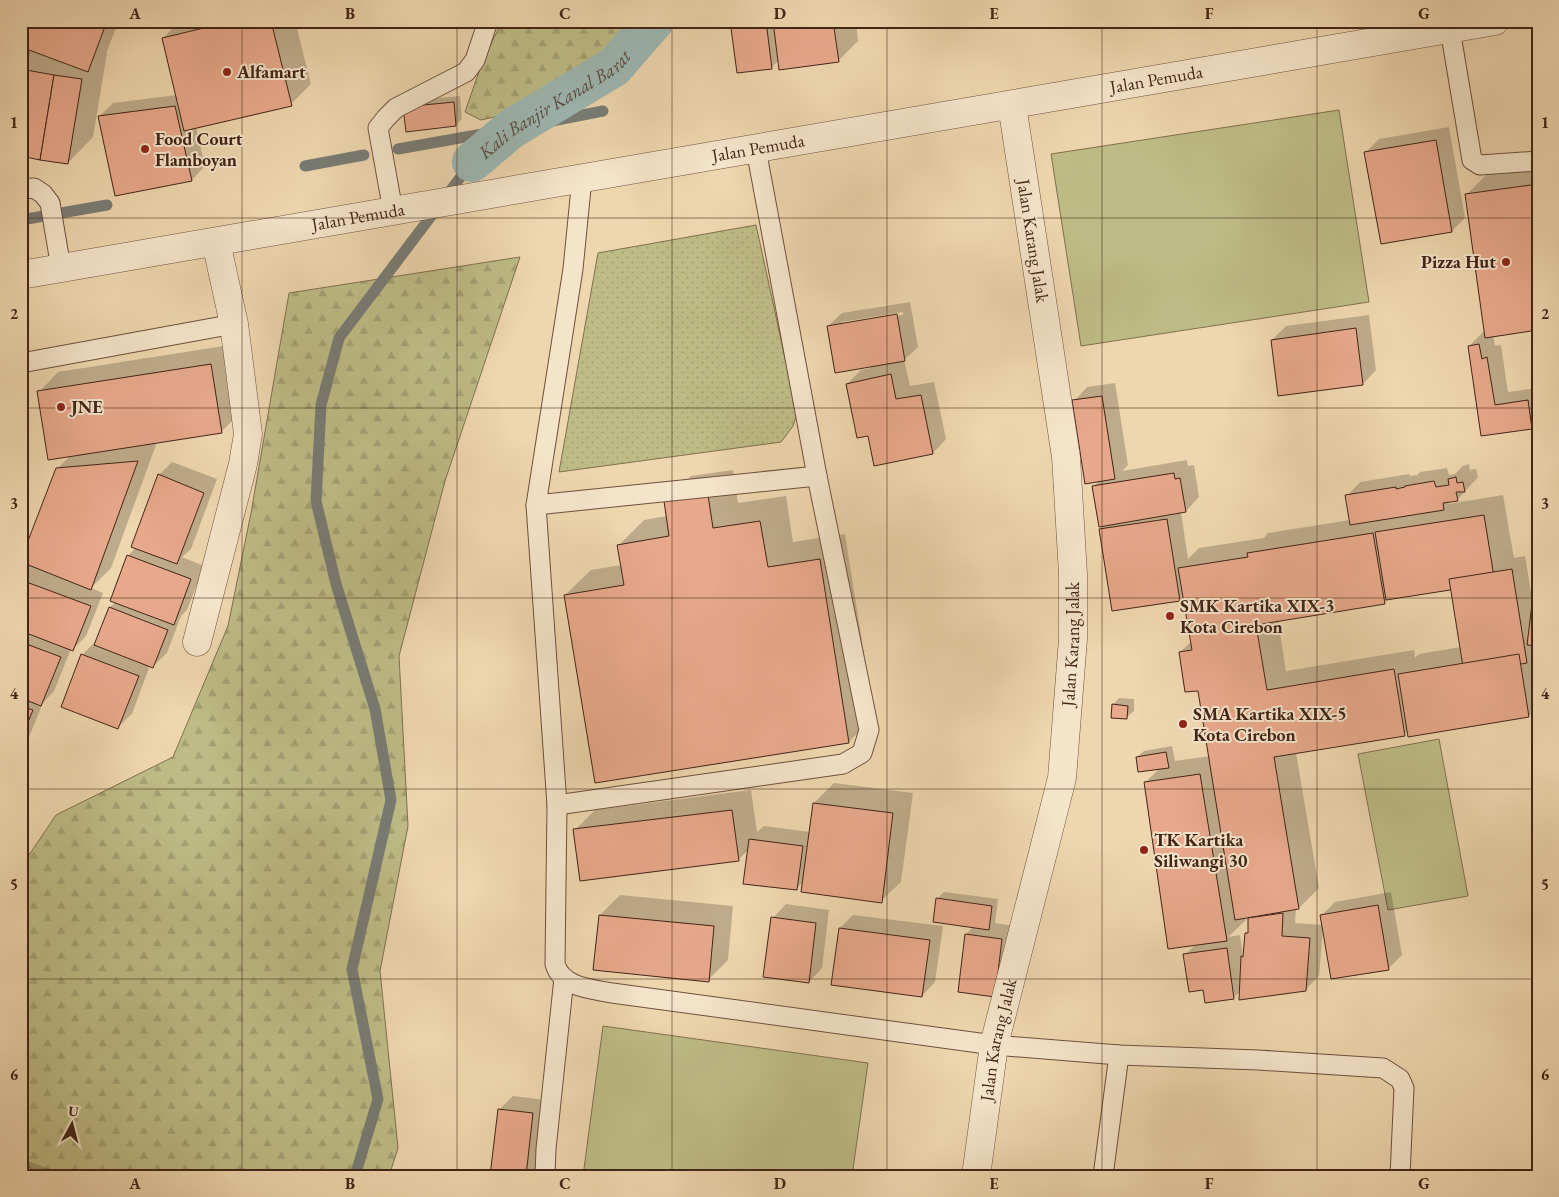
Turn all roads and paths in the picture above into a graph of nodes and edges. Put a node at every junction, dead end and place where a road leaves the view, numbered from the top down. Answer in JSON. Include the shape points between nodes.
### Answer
{"nodes":[{"id":1,"x":488,"y":21,"type":"edge"},
{"id":2,"x":1492,"y":22,"type":"edge"},
{"id":3,"x":1450,"y":29,"type":"junction"},
{"id":4,"x":1012,"y":105,"type":"junction"},
{"id":5,"x":756,"y":149,"type":"junction"},
{"id":6,"x":1538,"y":161,"type":"edge"},
{"id":7,"x":574,"y":180,"type":"junction"},
{"id":8,"x":21,"y":189,"type":"edge"},
{"id":9,"x":393,"y":211,"type":"junction"},
{"id":10,"x":216,"y":242,"type":"junction"},
{"id":11,"x":61,"y":268,"type":"junction"},
{"id":12,"x":21,"y":275,"type":"edge"},
{"id":13,"x":234,"y":324,"type":"junction"},
{"id":14,"x":21,"y":363,"type":"edge"},
{"id":15,"x":817,"y":476,"type":"junction"},
{"id":16,"x":536,"y":505,"type":"junction"},
{"id":17,"x":197,"y":642,"type":"dead end"},
{"id":18,"x":557,"y":805,"type":"junction"},
{"id":19,"x":564,"y":978,"type":"junction"},
{"id":20,"x":994,"y":1045,"type":"junction"},
{"id":21,"x":1120,"y":1055,"type":"junction"},
{"id":22,"x":545,"y":1176,"type":"edge"},
{"id":23,"x":976,"y":1176,"type":"edge"},
{"id":24,"x":1103,"y":1176,"type":"edge"},
{"id":25,"x":1400,"y":1176,"type":"edge"}],
"edges":[{"from":1,"to":9,"type":"lane","via":[[475,60],[466,72],[396,108],[378,128]]},
{"from":2,"to":3,"type":"street","name":"Jalan Pemuda"},
{"from":3,"to":4,"type":"street","name":"Jalan Pemuda"},
{"from":3,"to":6,"type":"lane","via":[[1472,160],[1480,165]]},
{"from":4,"to":5,"type":"street","name":"Jalan Pemuda"},
{"from":4,"to":20,"type":"street","name":"Jalan Karang Jalak","via":[[1066,457],[1073,574],[1072,639],[1062,778]]},
{"from":5,"to":7,"type":"street","name":"Jalan Pemuda"},
{"from":5,"to":15,"type":"lane"},
{"from":7,"to":9,"type":"street","name":"Jalan Pemuda"},
{"from":7,"to":16,"type":"lane","via":[[572,269]]},
{"from":8,"to":11,"type":"lane","via":[[34,188],[50,203]]},
{"from":9,"to":10,"type":"street","name":"Jalan Pemuda"},
{"from":10,"to":11,"type":"street","name":"Jalan Pemuda"},
{"from":10,"to":13,"type":"street"},
{"from":11,"to":12,"type":"street","name":"Jalan Pemuda"},
{"from":13,"to":14,"type":"lane"},
{"from":13,"to":17,"type":"street","via":[[248,434]]},
{"from":15,"to":16,"type":"lane"},
{"from":15,"to":18,"type":"lane","via":[[869,730],[862,753],[843,764]]},
{"from":16,"to":18,"type":"lane"},
{"from":18,"to":19,"type":"lane","via":[[555,964]]},
{"from":19,"to":20,"type":"lane","via":[[582,987],[612,993]]},
{"from":19,"to":22,"type":"lane"},
{"from":20,"to":21,"type":"lane"},
{"from":20,"to":23,"type":"street","name":"Jalan Karang Jalak"},
{"from":21,"to":24,"type":"lane"},
{"from":21,"to":25,"type":"lane","via":[[1383,1068],[1400,1079],[1404,1088]]}]}
